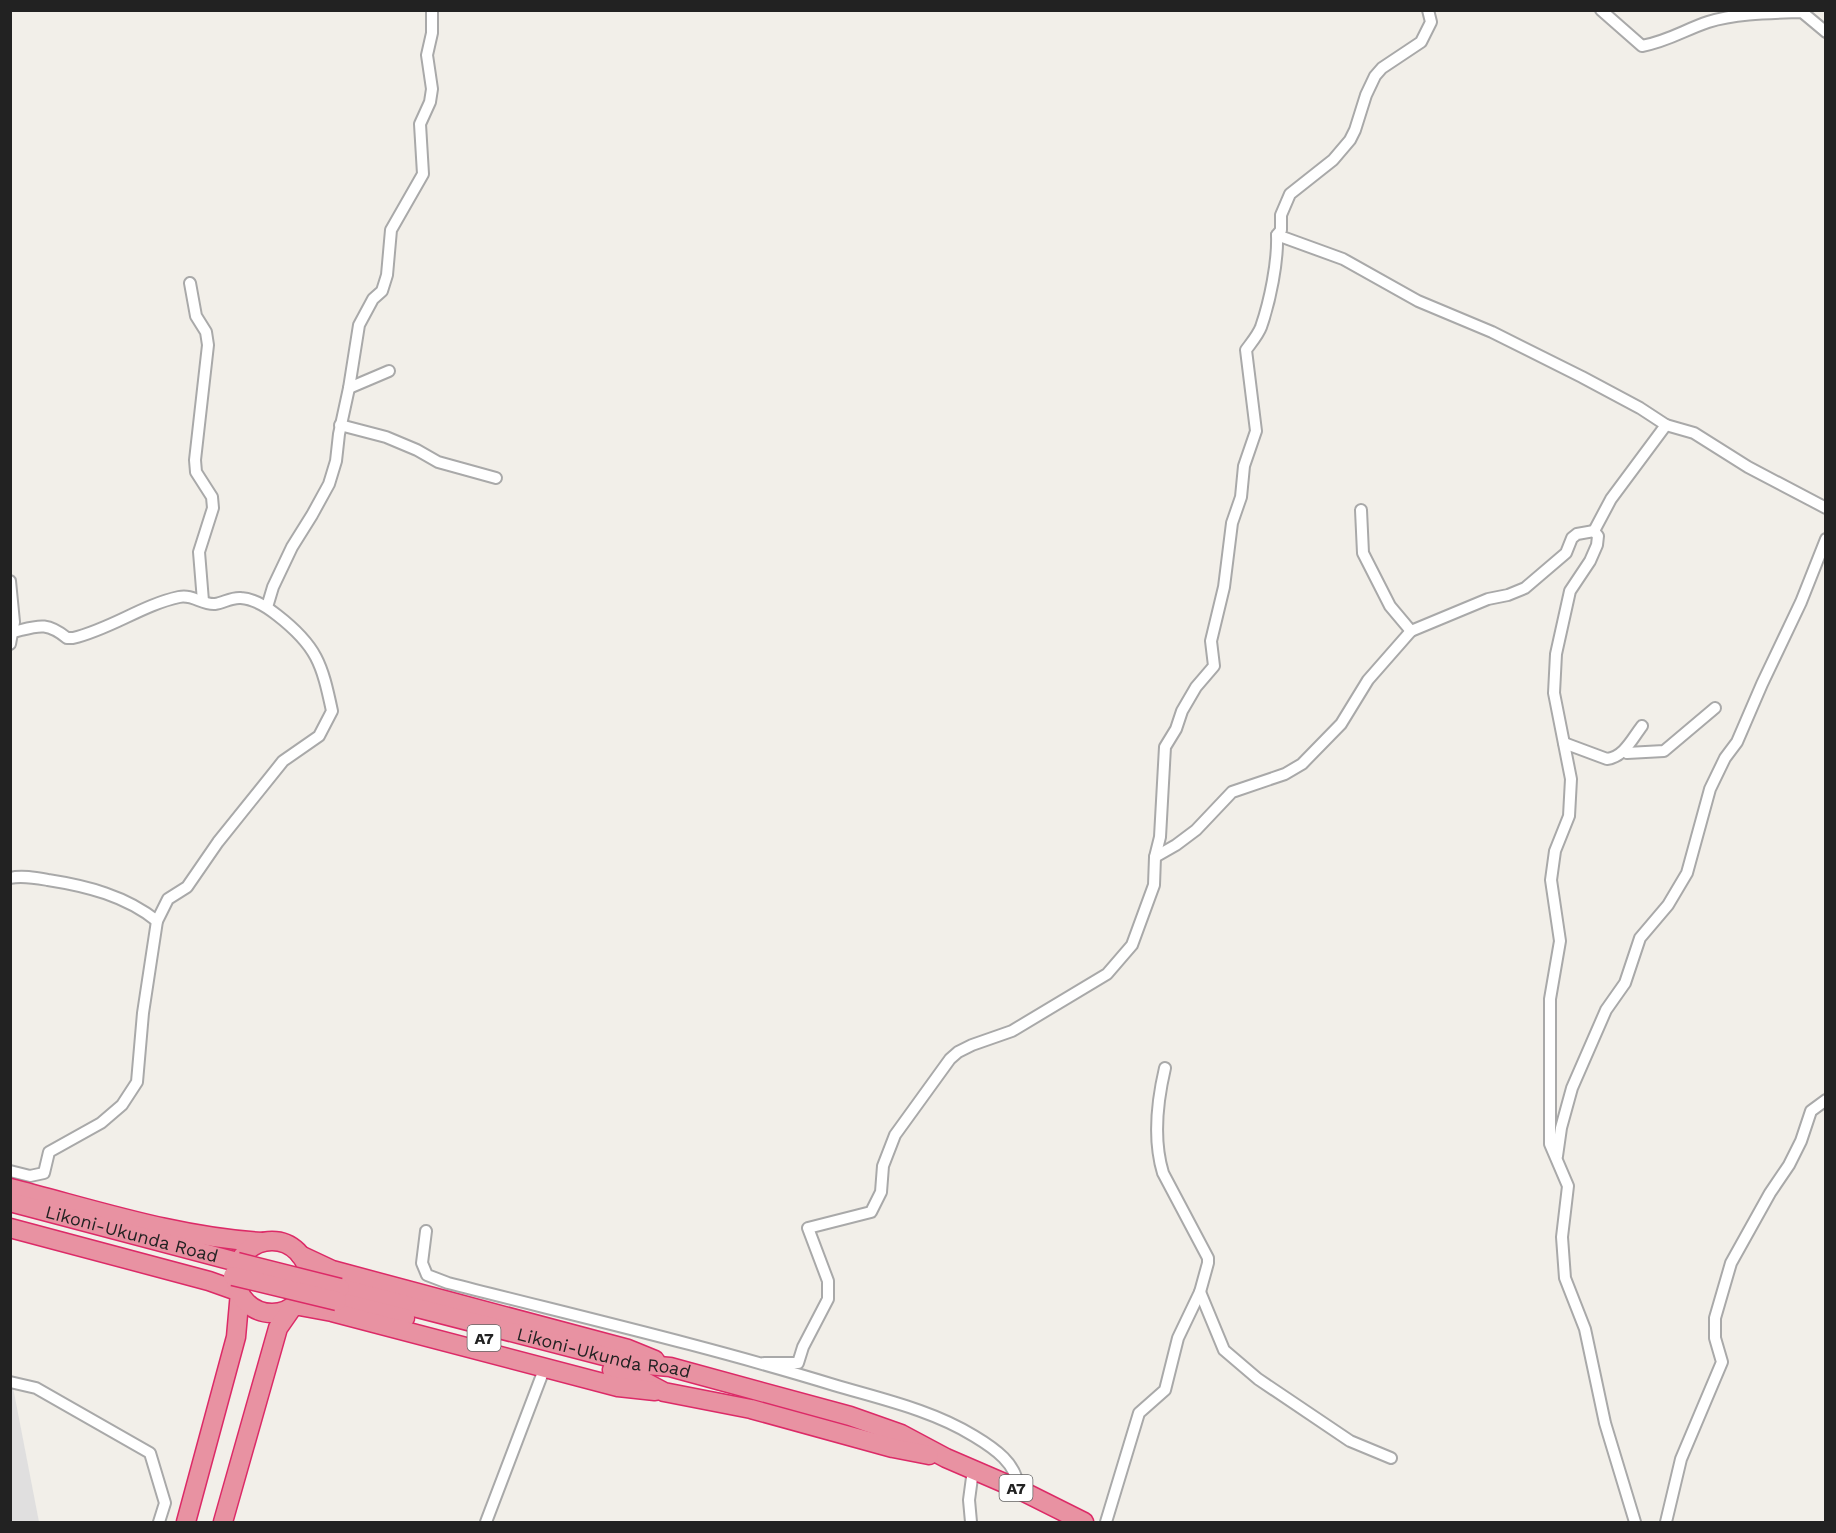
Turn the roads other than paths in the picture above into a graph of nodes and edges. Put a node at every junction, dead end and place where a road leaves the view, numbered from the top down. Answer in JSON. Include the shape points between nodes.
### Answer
{"nodes":[{"id":1,"x":432,"y":10,"type":"edge"},
{"id":2,"x":1428,"y":10,"type":"edge"},
{"id":3,"x":1440,"y":10,"type":"edge"},
{"id":4,"x":1601,"y":10,"type":"edge"},
{"id":5,"x":1431,"y":22,"type":"junction"},
{"id":6,"x":1826,"y":32,"type":"edge"},
{"id":7,"x":1277,"y":235,"type":"junction"},
{"id":8,"x":190,"y":283,"type":"dead end"},
{"id":9,"x":389,"y":371,"type":"dead end"},
{"id":10,"x":350,"y":388,"type":"junction"},
{"id":11,"x":340,"y":425,"type":"junction"},
{"id":12,"x":1666,"y":425,"type":"junction"},
{"id":13,"x":496,"y":478,"type":"dead end"},
{"id":14,"x":1826,"y":508,"type":"edge"},
{"id":15,"x":1361,"y":510,"type":"dead end"},
{"id":16,"x":1594,"y":531,"type":"junction"},
{"id":17,"x":1826,"y":539,"type":"edge"},
{"id":18,"x":10,"y":581,"type":"edge"},
{"id":19,"x":203,"y":602,"type":"junction"},
{"id":20,"x":267,"y":607,"type":"junction"},
{"id":21,"x":13,"y":632,"type":"junction"},
{"id":22,"x":1410,"y":632,"type":"junction"},
{"id":23,"x":10,"y":644,"type":"edge"},
{"id":24,"x":1715,"y":708,"type":"dead end"},
{"id":25,"x":1642,"y":726,"type":"dead end"},
{"id":26,"x":1564,"y":742,"type":"junction"},
{"id":27,"x":1624,"y":751,"type":"junction"},
{"id":28,"x":1155,"y":857,"type":"junction"},
{"id":29,"x":10,"y":878,"type":"edge"},
{"id":30,"x":157,"y":921,"type":"junction"},
{"id":31,"x":1165,"y":1068,"type":"dead end"},
{"id":32,"x":1826,"y":1100,"type":"edge"},
{"id":33,"x":1557,"y":1159,"type":"junction"},
{"id":34,"x":10,"y":1171,"type":"edge"},
{"id":35,"x":10,"y":1188,"type":"edge"},
{"id":36,"x":10,"y":1202,"type":"edge"},
{"id":37,"x":10,"y":1215,"type":"edge"},
{"id":38,"x":10,"y":1228,"type":"edge"},
{"id":39,"x":426,"y":1232,"type":"dead end"},
{"id":40,"x":262,"y":1242,"type":"junction"},
{"id":41,"x":300,"y":1255,"type":"junction"},
{"id":42,"x":240,"y":1292,"type":"junction"},
{"id":43,"x":1200,"y":1292,"type":"junction"},
{"id":44,"x":294,"y":1305,"type":"junction"},
{"id":45,"x":764,"y":1364,"type":"junction"},
{"id":46,"x":670,"y":1366,"type":"junction"},
{"id":47,"x":545,"y":1367,"type":"junction"},
{"id":48,"x":633,"y":1370,"type":"junction"},
{"id":49,"x":10,"y":1382,"type":"edge"},
{"id":50,"x":663,"y":1392,"type":"junction"},
{"id":51,"x":946,"y":1458,"type":"junction"},
{"id":52,"x":1391,"y":1458,"type":"dead end"},
{"id":53,"x":973,"y":1470,"type":"junction"},
{"id":54,"x":1018,"y":1489,"type":"junction"},
{"id":55,"x":159,"y":1522,"type":"edge"},
{"id":56,"x":186,"y":1522,"type":"edge"},
{"id":57,"x":223,"y":1522,"type":"edge"},
{"id":58,"x":486,"y":1522,"type":"edge"},
{"id":59,"x":971,"y":1522,"type":"edge"},
{"id":60,"x":1084,"y":1522,"type":"edge"},
{"id":61,"x":1106,"y":1522,"type":"edge"},
{"id":62,"x":1635,"y":1522,"type":"edge"},
{"id":63,"x":1666,"y":1522,"type":"edge"}],
"edges":[{"from":1,"to":10,"type":"street","via":[[427,55],[432,89],[420,124],[423,174],[391,230],[387,276],[382,291],[359,325]]},
{"from":2,"to":5,"type":"street"},
{"from":3,"to":5,"type":"street"},
{"from":4,"to":6,"type":"street","via":[[1642,46],[1663,42],[1710,21],[1754,14],[1802,12]]},
{"from":5,"to":7,"type":"street","via":[[1421,42],[1375,76],[1350,140],[1333,160],[1290,195]]},
{"from":7,"to":12,"type":"street","via":[[1343,259],[1418,301],[1582,377]]},
{"from":7,"to":28,"type":"street","via":[[1278,255],[1267,305],[1260,328],[1246,350],[1256,431],[1244,466],[1241,498],[1232,523],[1224,587],[1211,640],[1214,666],[1196,687],[1165,747],[1160,837]]},
{"from":8,"to":19,"type":"street","via":[[196,316],[206,332],[208,345],[195,460],[196,472],[212,497],[213,508],[199,552]]},
{"from":9,"to":10,"type":"street"},
{"from":10,"to":11,"type":"street"},
{"from":11,"to":13,"type":"street","via":[[402,443],[438,462]]},
{"from":11,"to":20,"type":"street","via":[[336,461],[328,484],[292,547]]},
{"from":12,"to":14,"type":"street","via":[[1694,433]]},
{"from":12,"to":16,"type":"street","via":[[1611,499]]},
{"from":15,"to":22,"type":"street","via":[[1363,554],[1390,606]]},
{"from":16,"to":22,"type":"street","via":[[1576,534],[1566,553],[1525,588],[1488,598]]},
{"from":16,"to":26,"type":"street","via":[[1597,545],[1570,591],[1556,654],[1554,693]]},
{"from":17,"to":33,"type":"street","via":[[1802,602],[1737,742],[1710,789],[1687,873],[1668,905],[1640,938],[1625,983],[1606,1010],[1572,1088]]},
{"from":18,"to":21,"type":"street"},
{"from":19,"to":20,"type":"street","via":[[238,597]]},
{"from":19,"to":21,"type":"street","via":[[180,597],[73,638],[47,626]]},
{"from":20,"to":30,"type":"street","via":[[314,651],[332,711],[319,736],[283,761],[187,887],[168,899]]},
{"from":21,"to":23,"type":"street"},
{"from":22,"to":28,"type":"street","via":[[1368,680],[1341,724],[1302,764],[1232,792],[1196,830]]},
{"from":24,"to":27,"type":"street","via":[[1664,751]]},
{"from":25,"to":27,"type":"street"},
{"from":26,"to":27,"type":"street","via":[[1607,759]]},
{"from":26,"to":33,"type":"street","via":[[1571,779],[1569,816],[1555,851],[1551,880],[1560,941],[1550,999],[1550,1144]]},
{"from":28,"to":45,"type":"street","via":[[1154,885],[1131,945],[1107,974],[1012,1031],[958,1052],[895,1135],[883,1166],[881,1192],[871,1212],[808,1228],[828,1281],[828,1299],[798,1363]]},
{"from":29,"to":30,"type":"street","via":[[39,878],[100,891],[143,909]]},
{"from":30,"to":34,"type":"street","via":[[137,1082],[122,1106],[49,1152],[44,1173],[30,1176]]},
{"from":31,"to":43,"type":"street","via":[[1157,1135],[1161,1165],[1208,1258]]},
{"from":32,"to":63,"type":"street","via":[[1811,1111],[1789,1165],[1731,1263],[1715,1318],[1714,1338],[1722,1362],[1681,1460]]},
{"from":33,"to":62,"type":"street","via":[[1568,1186],[1562,1237],[1565,1278],[1585,1329],[1605,1423]]},
{"from":35,"to":40,"type":"highway","via":[[171,1230],[221,1240]]},
{"from":36,"to":48,"type":"highway","name":"Likoni-Ukunda Road","number":"A7","bridge":true},
{"from":37,"to":48,"type":"highway","name":"Likoni-Ukunda Road","number":"A7","bridge":true,"via":[[233,1276]]},
{"from":38,"to":42,"type":"highway"},
{"from":39,"to":45,"type":"street","via":[[422,1263],[427,1275]]},
{"from":40,"to":41,"type":"highway","via":[[283,1243]]},
{"from":40,"to":42,"type":"highway","via":[[245,1253],[238,1265],[236,1279]]},
{"from":41,"to":44,"type":"highway","via":[[307,1281],[303,1295]]},
{"from":41,"to":46,"type":"highway","via":[[332,1269],[628,1349]]},
{"from":42,"to":44,"type":"highway","via":[[254,1308],[267,1312]]},
{"from":42,"to":56,"type":"highway","via":[[236,1337]]},
{"from":43,"to":52,"type":"street","via":[[1224,1350],[1258,1379],[1350,1441]]},
{"from":43,"to":61,"type":"street","via":[[1179,1338],[1165,1390],[1139,1413]]},
{"from":44,"to":47,"type":"highway"},
{"from":44,"to":57,"type":"highway","via":[[278,1328]]},
{"from":45,"to":54,"type":"street","via":[[931,1415],[973,1435],[1001,1455],[1018,1478]]},
{"from":46,"to":48,"type":"highway","name":"Likoni-Ukunda Road","number":"A7"},
{"from":46,"to":51,"type":"highway","name":"Likoni-Ukunda Road","number":"A7","via":[[850,1416],[901,1434]]},
{"from":47,"to":50,"type":"highway","via":[[618,1387]]},
{"from":47,"to":58,"type":"street"},
{"from":48,"to":50,"type":"highway","name":"Likoni-Ukunda Road","number":"A7"},
{"from":49,"to":55,"type":"street","via":[[36,1388],[150,1453],[165,1503]]},
{"from":50,"to":51,"type":"highway","name":"Likoni-Ukunda Road","number":"A7","via":[[751,1409],[893,1448]]},
{"from":51,"to":53,"type":"highway","name":"Likoni-Ukunda Road","number":"A7"},
{"from":53,"to":54,"type":"highway","name":"Likoni-Ukunda Road","number":"A7"},
{"from":53,"to":59,"type":"street"},
{"from":54,"to":60,"type":"highway","name":"Likoni-Ukunda Road","number":"A7"}]}
